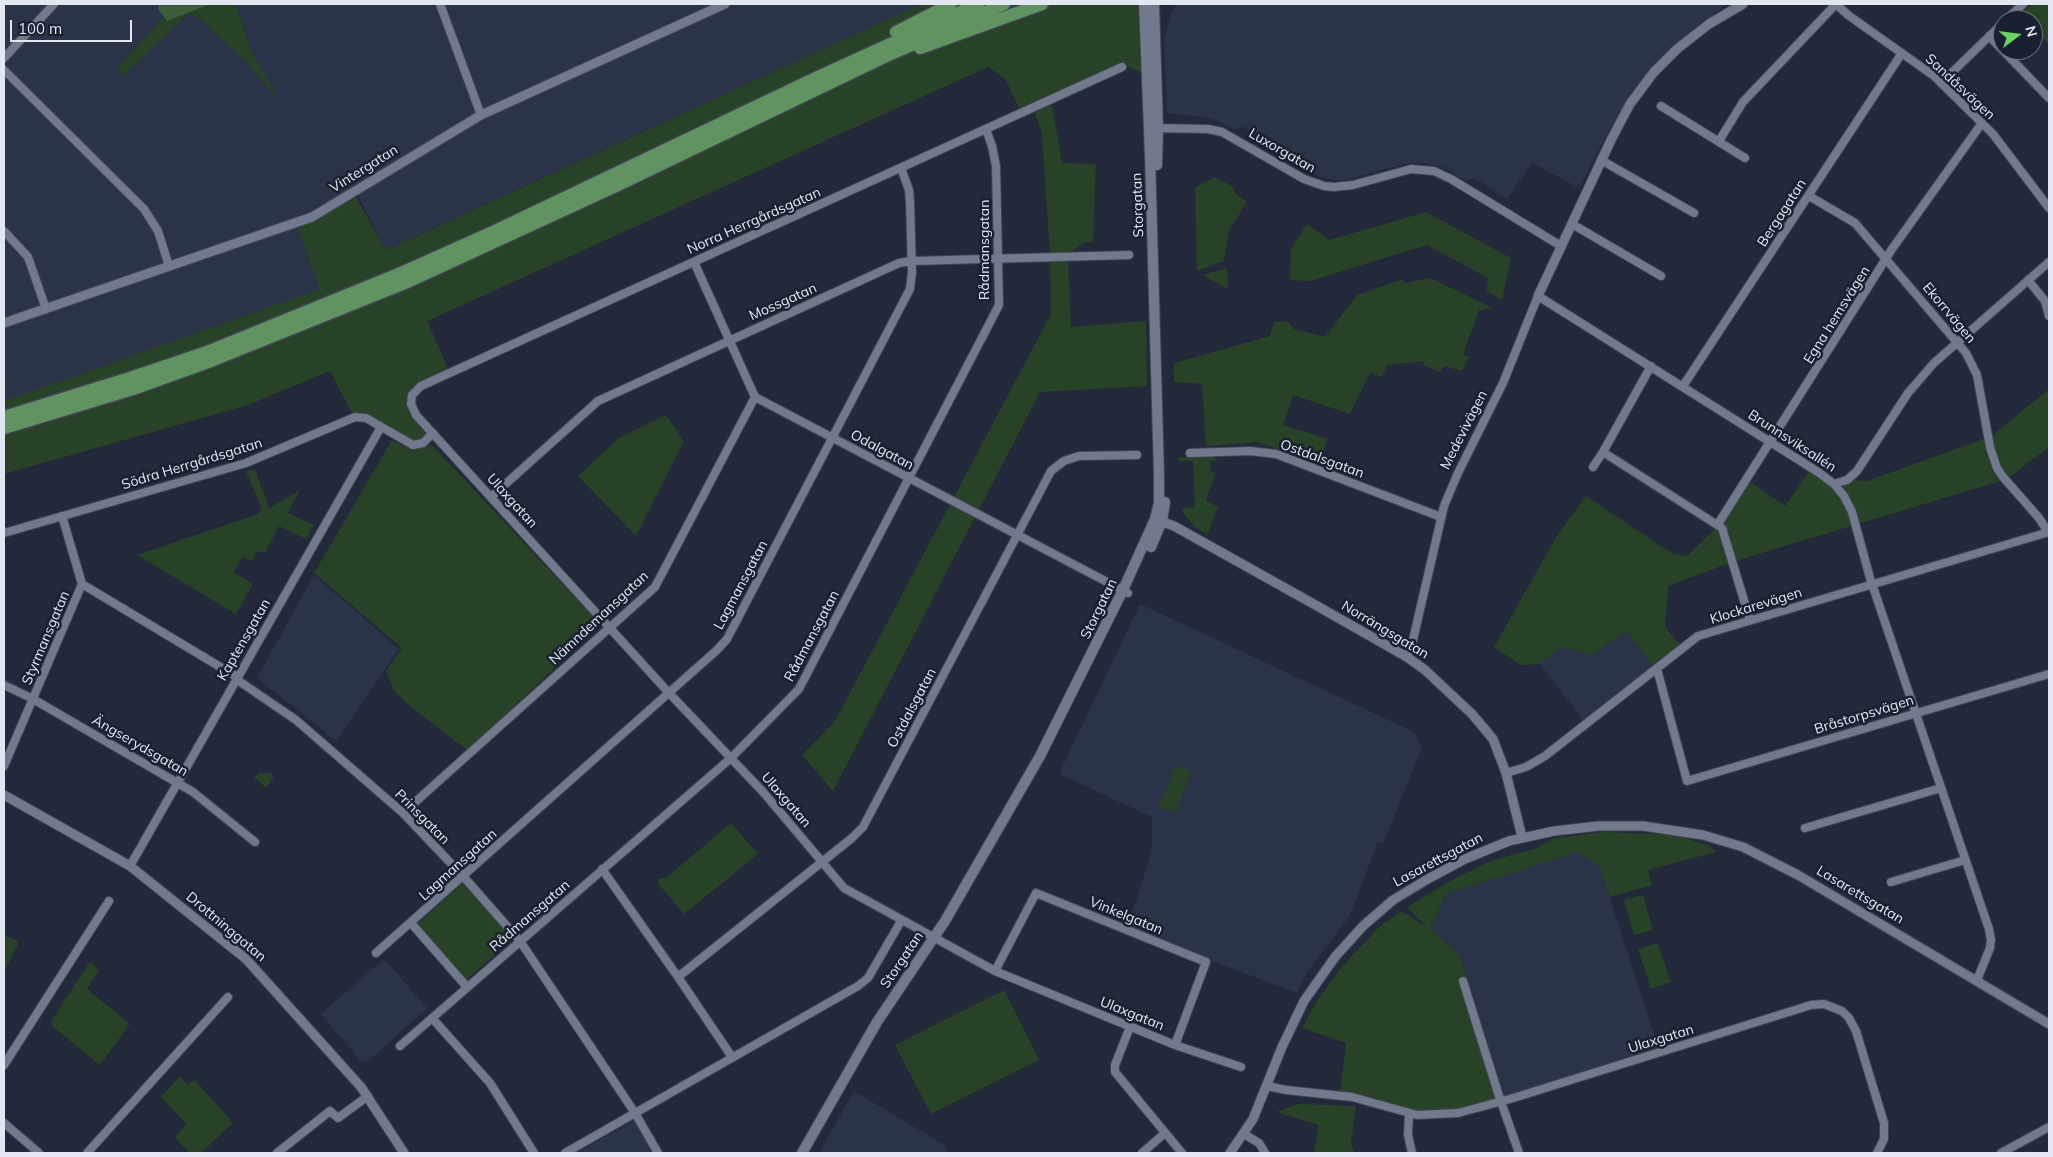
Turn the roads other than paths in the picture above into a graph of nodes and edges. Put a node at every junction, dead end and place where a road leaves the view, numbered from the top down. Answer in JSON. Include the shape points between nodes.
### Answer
{"nodes":[{"id":1,"x":54,"y":4,"type":"edge"},
{"id":2,"x":440,"y":4,"type":"edge"},
{"id":3,"x":725,"y":4,"type":"edge"},
{"id":4,"x":951,"y":4,"type":"edge"},
{"id":5,"x":978,"y":4,"type":"edge"},
{"id":6,"x":1004,"y":4,"type":"edge"},
{"id":7,"x":1042,"y":4,"type":"edge"},
{"id":8,"x":1144,"y":4,"type":"edge"},
{"id":9,"x":1154,"y":4,"type":"edge"},
{"id":10,"x":1743,"y":4,"type":"edge"},
{"id":11,"x":1836,"y":4,"type":"edge"},
{"id":12,"x":1993,"y":32,"type":"edge"},
{"id":13,"x":1989,"y":36,"type":"junction"},
{"id":14,"x":1902,"y":53,"type":"junction"},
{"id":15,"x":4,"y":58,"type":"edge"},
{"id":16,"x":882,"y":58,"type":"junction"},
{"id":17,"x":1122,"y":67,"type":"dead end"},
{"id":18,"x":4,"y":70,"type":"edge"},
{"id":19,"x":818,"y":77,"type":"junction"},
{"id":20,"x":1941,"y":83,"type":"junction"},
{"id":21,"x":2049,"y":98,"type":"edge"},
{"id":22,"x":1661,"y":106,"type":"dead end"},
{"id":23,"x":481,"y":115,"type":"junction"},
{"id":24,"x":1982,"y":124,"type":"junction"},
{"id":25,"x":1153,"y":128,"type":"junction"},
{"id":26,"x":986,"y":129,"type":"junction"},
{"id":27,"x":1719,"y":141,"type":"junction"},
{"id":28,"x":1745,"y":158,"type":"dead end"},
{"id":29,"x":1601,"y":160,"type":"junction"},
{"id":30,"x":901,"y":168,"type":"junction"},
{"id":31,"x":1809,"y":196,"type":"junction"},
{"id":32,"x":2049,"y":208,"type":"edge"},
{"id":33,"x":1694,"y":213,"type":"dead end"},
{"id":34,"x":1572,"y":224,"type":"junction"},
{"id":35,"x":4,"y":231,"type":"edge"},
{"id":36,"x":1562,"y":246,"type":"junction"},
{"id":37,"x":1129,"y":255,"type":"dead end"},
{"id":38,"x":999,"y":259,"type":"junction"},
{"id":39,"x":1886,"y":259,"type":"junction"},
{"id":40,"x":912,"y":261,"type":"junction"},
{"id":41,"x":694,"y":262,"type":"junction"},
{"id":42,"x":2049,"y":262,"type":"edge"},
{"id":43,"x":169,"y":266,"type":"junction"},
{"id":44,"x":1661,"y":276,"type":"dead end"},
{"id":45,"x":2028,"y":280,"type":"junction"},
{"id":46,"x":1538,"y":296,"type":"junction"},
{"id":47,"x":46,"y":309,"type":"junction"},
{"id":48,"x":2049,"y":316,"type":"edge"},
{"id":49,"x":4,"y":323,"type":"edge"},
{"id":50,"x":729,"y":340,"type":"junction"},
{"id":51,"x":1956,"y":342,"type":"junction"},
{"id":52,"x":1651,"y":366,"type":"junction"},
{"id":53,"x":1683,"y":386,"type":"junction"},
{"id":54,"x":755,"y":396,"type":"junction"},
{"id":55,"x":412,"y":408,"type":"joint"},
{"id":56,"x":4,"y":417,"type":"edge"},
{"id":57,"x":380,"y":427,"type":"junction"},
{"id":58,"x":4,"y":428,"type":"edge"},
{"id":59,"x":433,"y":433,"type":"junction"},
{"id":60,"x":833,"y":438,"type":"junction"},
{"id":61,"x":1771,"y":442,"type":"junction"},
{"id":62,"x":1603,"y":452,"type":"junction"},
{"id":63,"x":1190,"y":453,"type":"dead end"},
{"id":64,"x":1137,"y":455,"type":"dead end"},
{"id":65,"x":1593,"y":466,"type":"dead end"},
{"id":66,"x":909,"y":478,"type":"junction"},
{"id":67,"x":1834,"y":484,"type":"junction"},
{"id":68,"x":491,"y":496,"type":"junction"},
{"id":69,"x":62,"y":516,"type":"junction"},
{"id":70,"x":1441,"y":516,"type":"junction"},
{"id":71,"x":1158,"y":520,"type":"junction"},
{"id":72,"x":1718,"y":524,"type":"junction"},
{"id":73,"x":2049,"y":532,"type":"edge"},
{"id":74,"x":4,"y":533,"type":"edge"},
{"id":75,"x":1017,"y":534,"type":"junction"},
{"id":76,"x":82,"y":584,"type":"junction"},
{"id":77,"x":1872,"y":584,"type":"junction"},
{"id":78,"x":1126,"y":592,"type":"junction"},
{"id":79,"x":1750,"y":620,"type":"junction"},
{"id":80,"x":610,"y":627,"type":"junction"},
{"id":81,"x":1407,"y":657,"type":"junction"},
{"id":82,"x":1657,"y":668,"type":"junction"},
{"id":83,"x":2049,"y":674,"type":"edge"},
{"id":84,"x":237,"y":678,"type":"junction"},
{"id":85,"x":4,"y":684,"type":"edge"},
{"id":86,"x":669,"y":692,"type":"junction"},
{"id":87,"x":33,"y":699,"type":"junction"},
{"id":88,"x":1915,"y":713,"type":"junction"},
{"id":89,"x":731,"y":758,"type":"junction"},
{"id":90,"x":4,"y":766,"type":"edge"},
{"id":91,"x":1506,"y":773,"type":"junction"},
{"id":92,"x":178,"y":783,"type":"junction"},
{"id":93,"x":1941,"y":788,"type":"junction"},
{"id":94,"x":4,"y":795,"type":"edge"},
{"id":95,"x":403,"y":813,"type":"junction"},
{"id":96,"x":1805,"y":828,"type":"dead end"},
{"id":97,"x":1522,"y":838,"type":"junction"},
{"id":98,"x":255,"y":842,"type":"dead end"},
{"id":99,"x":1965,"y":860,"type":"junction"},
{"id":100,"x":822,"y":862,"type":"junction"},
{"id":101,"x":130,"y":866,"type":"junction"},
{"id":102,"x":602,"y":870,"type":"junction"},
{"id":103,"x":463,"y":876,"type":"junction"},
{"id":104,"x":1890,"y":882,"type":"dead end"},
{"id":105,"x":109,"y":901,"type":"dead end"},
{"id":106,"x":901,"y":921,"type":"junction"},
{"id":107,"x":411,"y":923,"type":"junction"},
{"id":108,"x":937,"y":940,"type":"junction"},
{"id":109,"x":520,"y":941,"type":"junction"},
{"id":110,"x":376,"y":953,"type":"dead end"},
{"id":111,"x":995,"y":971,"type":"junction"},
{"id":112,"x":678,"y":977,"type":"junction"},
{"id":113,"x":1977,"y":980,"type":"junction"},
{"id":114,"x":1463,"y":981,"type":"dead end"},
{"id":115,"x":467,"y":988,"type":"junction"},
{"id":116,"x":228,"y":997,"type":"dead end"},
{"id":117,"x":432,"y":1018,"type":"junction"},
{"id":118,"x":2049,"y":1024,"type":"edge"},
{"id":119,"x":1130,"y":1027,"type":"junction"},
{"id":120,"x":1175,"y":1044,"type":"junction"},
{"id":121,"x":400,"y":1046,"type":"dead end"},
{"id":122,"x":732,"y":1057,"type":"junction"},
{"id":123,"x":4,"y":1065,"type":"edge"},
{"id":124,"x":1241,"y":1067,"type":"dead end"},
{"id":125,"x":1268,"y":1086,"type":"junction"},
{"id":126,"x":368,"y":1096,"type":"junction"},
{"id":127,"x":1502,"y":1102,"type":"junction"},
{"id":128,"x":635,"y":1113,"type":"junction"},
{"id":129,"x":1408,"y":1113,"type":"junction"},
{"id":130,"x":4,"y":1123,"type":"edge"},
{"id":131,"x":2049,"y":1128,"type":"edge"},
{"id":132,"x":1165,"y":1133,"type":"junction"},
{"id":133,"x":1244,"y":1134,"type":"junction"},
{"id":134,"x":1880,"y":1152,"type":"edge"},
{"id":135,"x":39,"y":1153,"type":"edge"},
{"id":136,"x":87,"y":1153,"type":"edge"},
{"id":137,"x":277,"y":1153,"type":"edge"},
{"id":138,"x":404,"y":1153,"type":"edge"},
{"id":139,"x":534,"y":1153,"type":"edge"},
{"id":140,"x":565,"y":1153,"type":"edge"},
{"id":141,"x":658,"y":1153,"type":"edge"},
{"id":142,"x":802,"y":1153,"type":"edge"},
{"id":143,"x":810,"y":1153,"type":"edge"},
{"id":144,"x":1142,"y":1153,"type":"edge"},
{"id":145,"x":1182,"y":1153,"type":"edge"},
{"id":146,"x":1230,"y":1153,"type":"edge"},
{"id":147,"x":1265,"y":1153,"type":"edge"},
{"id":148,"x":1412,"y":1153,"type":"edge"},
{"id":149,"x":1520,"y":1153,"type":"edge"},
{"id":150,"x":2001,"y":1153,"type":"edge"}],
"edges":[{"from":1,"to":15,"type":"street"},
{"from":2,"to":23,"type":"street"},
{"from":3,"to":23,"type":"street","name":"Vintergatan"},
{"from":4,"to":19,"type":"highway"},
{"from":5,"to":19,"type":"highway"},
{"from":6,"to":16,"type":"highway"},
{"from":7,"to":16,"type":"highway","via":[[945,40]]},
{"from":8,"to":25,"type":"main road","name":"Storgatan"},
{"from":9,"to":25,"type":"main road","name":"Storgatan"},
{"from":10,"to":29,"type":"street","name":"Medevivägen","via":[[1700,31],[1654,72],[1630,104]]},
{"from":11,"to":14,"type":"street","name":"Sandåsvägen"},
{"from":11,"to":27,"type":"street","via":[[1743,102]]},
{"from":12,"to":13,"type":"street"},
{"from":13,"to":20,"type":"street"},
{"from":13,"to":21,"type":"street"},
{"from":14,"to":20,"type":"street","name":"Sandåsvägen"},
{"from":14,"to":31,"type":"street","name":"Bergagatan"},
{"from":16,"to":58,"type":"highway","via":[[499,240],[341,310],[211,361]]},
{"from":17,"to":26,"type":"street","name":"Norra Herrgårdsgatan"},
{"from":18,"to":43,"type":"street","via":[[144,209],[158,231]]},
{"from":19,"to":56,"type":"highway","via":[[495,231],[309,312],[199,355]]},
{"from":20,"to":24,"type":"street","name":"Sandåsvägen"},
{"from":22,"to":27,"type":"street"},
{"from":23,"to":43,"type":"street","name":"Vintergatan","via":[[312,217]]},
{"from":24,"to":32,"type":"street","name":"Sandåsvägen"},
{"from":24,"to":39,"type":"street","name":"Egna hemsvägen"},
{"from":25,"to":36,"type":"street","name":"Luxorgatan","via":[[1222,132],[1304,179],[1324,186],[1353,185],[1411,169],[1434,171]]},
{"from":25,"to":71,"type":"main road","name":"Storgatan","via":[[1157,154],[1166,482],[1165,502]]},
{"from":26,"to":30,"type":"street","name":"Norra Herrgårdsgatan"},
{"from":26,"to":38,"type":"street","name":"Rådmansgatan","via":[[996,166]]},
{"from":27,"to":28,"type":"street"},
{"from":29,"to":33,"type":"street"},
{"from":29,"to":34,"type":"street","name":"Medevivägen"},
{"from":30,"to":40,"type":"street","name":"Lagmansgatan","via":[[909,190]]},
{"from":30,"to":41,"type":"street","name":"Norra Herrgårdsgatan"},
{"from":31,"to":39,"type":"street","name":"Ekorrvägen","via":[[1855,223]]},
{"from":31,"to":53,"type":"street","name":"Bergagatan"},
{"from":34,"to":36,"type":"street","name":"Medevivägen"},
{"from":34,"to":44,"type":"street"},
{"from":35,"to":47,"type":"street","via":[[28,258]]},
{"from":36,"to":46,"type":"street","name":"Medevivägen"},
{"from":37,"to":38,"type":"street","name":"Mossgatan"},
{"from":38,"to":40,"type":"street","name":"Mossgatan"},
{"from":38,"to":66,"type":"street","name":"Rådmansgatan","via":[[999,305]]},
{"from":39,"to":51,"type":"street","name":"Ekorrvägen"},
{"from":39,"to":61,"type":"street","name":"Egna hemsvägen"},
{"from":40,"to":50,"type":"street","name":"Mossgatan","via":[[899,263]]},
{"from":40,"to":60,"type":"street","name":"Lagmansgatan","via":[[912,280],[907,295]]},
{"from":41,"to":50,"type":"street"},
{"from":41,"to":55,"type":"street","name":"Norra Herrgårdsgatan","via":[[421,386],[412,394]]},
{"from":42,"to":45,"type":"street"},
{"from":43,"to":47,"type":"street","name":"Vintergatan"},
{"from":45,"to":48,"type":"street","via":[[2046,301]]},
{"from":45,"to":51,"type":"street"},
{"from":46,"to":52,"type":"street","name":"Brunnsviksallén"},
{"from":46,"to":70,"type":"street","name":"Medevivägen","via":[[1503,383],[1454,480]]},
{"from":47,"to":49,"type":"street","name":"Vintergatan"},
{"from":50,"to":54,"type":"street"},
{"from":50,"to":68,"type":"street","name":"Mossgatan","via":[[594,403]]},
{"from":51,"to":67,"type":"street","via":[[1908,393],[1857,471],[1847,480]]},
{"from":51,"to":73,"type":"street","name":"Ekorrvägen","via":[[1970,359],[1977,375],[1997,468]]},
{"from":52,"to":53,"type":"street","name":"Brunnsviksallén"},
{"from":52,"to":62,"type":"street"},
{"from":53,"to":61,"type":"street","name":"Brunnsviksallén"},
{"from":54,"to":60,"type":"street","name":"Odalgatan"},
{"from":54,"to":80,"type":"street","name":"Nämndemansgatan","via":[[658,582]]},
{"from":55,"to":59,"type":"street","name":"Ulaxgatan"},
{"from":57,"to":59,"type":"street","name":"Södra Herrgårdsgatan","via":[[413,445],[423,443]]},
{"from":57,"to":69,"type":"street","name":"Södra Herrgårdsgatan","via":[[366,418],[355,417],[246,463]]},
{"from":57,"to":84,"type":"street","name":"Kaptensgatan"},
{"from":59,"to":68,"type":"street","name":"Ulaxgatan"},
{"from":60,"to":66,"type":"street","name":"Odalgatan"},
{"from":60,"to":86,"type":"street","name":"Lagmansgatan","via":[[727,638]]},
{"from":61,"to":67,"type":"street","name":"Brunnsviksallén"},
{"from":61,"to":72,"type":"street","name":"Egna hemsvägen"},
{"from":62,"to":65,"type":"street"},
{"from":62,"to":72,"type":"street"},
{"from":63,"to":70,"type":"street","name":"Ostdalsgatan","via":[[1250,451],[1276,454]]},
{"from":64,"to":75,"type":"street","name":"Ostdalsgatan","via":[[1079,456],[1058,464],[1045,478]]},
{"from":66,"to":75,"type":"street","name":"Odalgatan"},
{"from":66,"to":89,"type":"street","name":"Rådmansgatan","via":[[799,690]]},
{"from":67,"to":77,"type":"street","name":"Brunnsviksallén","via":[[1852,512]]},
{"from":68,"to":80,"type":"street","name":"Ulaxgatan"},
{"from":69,"to":74,"type":"street","name":"Södra Herrgårdsgatan"},
{"from":69,"to":76,"type":"street","name":"Styrmansgatan"},
{"from":70,"to":81,"type":"street","name":"Medevivägen"},
{"from":71,"to":78,"type":"main road","name":"Storgatan"},
{"from":71,"to":81,"type":"street","name":"Norrängsgatan"},
{"from":72,"to":79,"type":"street","via":[[1722,528]]},
{"from":73,"to":77,"type":"street","name":"Klockarevägen"},
{"from":75,"to":78,"type":"street","name":"Odalgatan"},
{"from":75,"to":100,"type":"street","name":"Ostdalsgatan","via":[[867,821]]},
{"from":76,"to":84,"type":"street","name":"Prinsgatan"},
{"from":76,"to":87,"type":"street","name":"Styrmansgatan"},
{"from":77,"to":79,"type":"street","name":"Klockarevägen"},
{"from":77,"to":88,"type":"street","name":"Brunnsviksallén"},
{"from":78,"to":108,"type":"main road","name":"Storgatan","via":[[1051,748]]},
{"from":79,"to":82,"type":"street","name":"Klockarevägen","via":[[1698,636]]},
{"from":80,"to":86,"type":"street","name":"Ulaxgatan"},
{"from":80,"to":95,"type":"street","name":"Nämndemansgatan"},
{"from":81,"to":91,"type":"street","name":"Norrängsgatan","via":[[1436,680],[1485,728],[1498,747]]},
{"from":82,"to":88,"type":"street","name":"Bråstorpsvägen","via":[[1687,781]]},
{"from":82,"to":91,"type":"street","name":"Klockarevägen","via":[[1544,756],[1526,768]]},
{"from":83,"to":88,"type":"street","name":"Bråstorpsvägen"},
{"from":84,"to":92,"type":"street","name":"Kaptensgatan"},
{"from":84,"to":95,"type":"street","name":"Prinsgatan","via":[[296,720]]},
{"from":85,"to":87,"type":"street","name":"Ängserydsgatan"},
{"from":86,"to":89,"type":"street","name":"Ulaxgatan"},
{"from":86,"to":103,"type":"street","name":"Lagmansgatan"},
{"from":87,"to":90,"type":"street","name":"Styrmansgatan"},
{"from":87,"to":92,"type":"street","name":"Ängserydsgatan"},
{"from":88,"to":93,"type":"street","name":"Brunnsviksallén"},
{"from":89,"to":100,"type":"street","name":"Ulaxgatan"},
{"from":89,"to":102,"type":"street","name":"Rådmansgatan"},
{"from":91,"to":97,"type":"street","name":"Norrängsgatan"},
{"from":92,"to":98,"type":"street","name":"Ängserydsgatan","via":[[194,792]]},
{"from":92,"to":101,"type":"street","name":"Kaptensgatan"},
{"from":93,"to":96,"type":"street"},
{"from":93,"to":99,"type":"street","name":"Brunnsviksallén"},
{"from":94,"to":101,"type":"street","name":"Drottninggatan"},
{"from":95,"to":103,"type":"street","name":"Prinsgatan"},
{"from":97,"to":113,"type":"street","name":"Lasarettsgatan","via":[[1566,829],[1619,826],[1670,829],[1725,841],[1780,864]]},
{"from":97,"to":125,"type":"street","name":"Lasarettsgatan","via":[[1485,850],[1443,870],[1393,900],[1362,926],[1304,1001]]},
{"from":99,"to":104,"type":"street"},
{"from":99,"to":113,"type":"street","name":"Brunnsviksallén","via":[[1992,940]]},
{"from":100,"to":106,"type":"street","name":"Ulaxgatan","via":[[844,888]]},
{"from":100,"to":112,"type":"street","name":"Ostdalsgatan"},
{"from":101,"to":126,"type":"street","name":"Drottninggatan","via":[[246,959]]},
{"from":102,"to":109,"type":"street","name":"Rådmansgatan"},
{"from":102,"to":112,"type":"street"},
{"from":103,"to":107,"type":"street","name":"Lagmansgatan"},
{"from":103,"to":109,"type":"street","name":"Prinsgatan"},
{"from":105,"to":123,"type":"street"},
{"from":106,"to":108,"type":"street","name":"Ulaxgatan"},
{"from":106,"to":122,"type":"street","via":[[868,978]]},
{"from":107,"to":110,"type":"street","name":"Lagmansgatan"},
{"from":107,"to":115,"type":"street"},
{"from":108,"to":111,"type":"street","name":"Ulaxgatan"},
{"from":108,"to":142,"type":"main road","name":"Storgatan","via":[[866,1039]]},
{"from":108,"to":143,"type":"main road","name":"Storgatan","via":[[871,1044]]},
{"from":109,"to":115,"type":"street","name":"Rådmansgatan"},
{"from":109,"to":128,"type":"street","name":"Prinsgatan"},
{"from":111,"to":119,"type":"street","name":"Ulaxgatan"},
{"from":111,"to":120,"type":"street","name":"Vinkelgatan","via":[[1036,893],[1120,927],[1206,962]]},
{"from":112,"to":122,"type":"street"},
{"from":113,"to":118,"type":"street","name":"Lasarettsgatan"},
{"from":114,"to":127,"type":"street"},
{"from":115,"to":117,"type":"street","name":"Rådmansgatan"},
{"from":116,"to":136,"type":"street"},
{"from":117,"to":121,"type":"street","name":"Rådmansgatan"},
{"from":117,"to":139,"type":"street","via":[[490,1083]]},
{"from":119,"to":120,"type":"street","name":"Ulaxgatan"},
{"from":119,"to":132,"type":"street","via":[[1114,1065],[1115,1072]]},
{"from":120,"to":124,"type":"street","name":"Ulaxgatan"},
{"from":122,"to":128,"type":"street"},
{"from":125,"to":129,"type":"street","name":"Ulaxgatan","via":[[1352,1098]]},
{"from":125,"to":133,"type":"street","name":"Lasarettsgatan"},
{"from":126,"to":137,"type":"street","via":[[338,1118],[330,1111]]},
{"from":126,"to":138,"type":"street","name":"Drottninggatan"},
{"from":127,"to":129,"type":"street","name":"Ulaxgatan","via":[[1452,1114]]},
{"from":127,"to":134,"type":"street","name":"Ulaxgatan","via":[[1811,1005],[1829,1005],[1846,1015],[1856,1031],[1883,1114],[1885,1132]]},
{"from":127,"to":149,"type":"street"},
{"from":128,"to":140,"type":"street"},
{"from":128,"to":141,"type":"street","name":"Prinsgatan"},
{"from":129,"to":148,"type":"street"},
{"from":130,"to":135,"type":"street"},
{"from":131,"to":150,"type":"street"},
{"from":132,"to":144,"type":"street"},
{"from":132,"to":145,"type":"street"},
{"from":133,"to":146,"type":"street","name":"Lasarettsgatan"},
{"from":133,"to":147,"type":"street","via":[[1259,1143]]}]}
